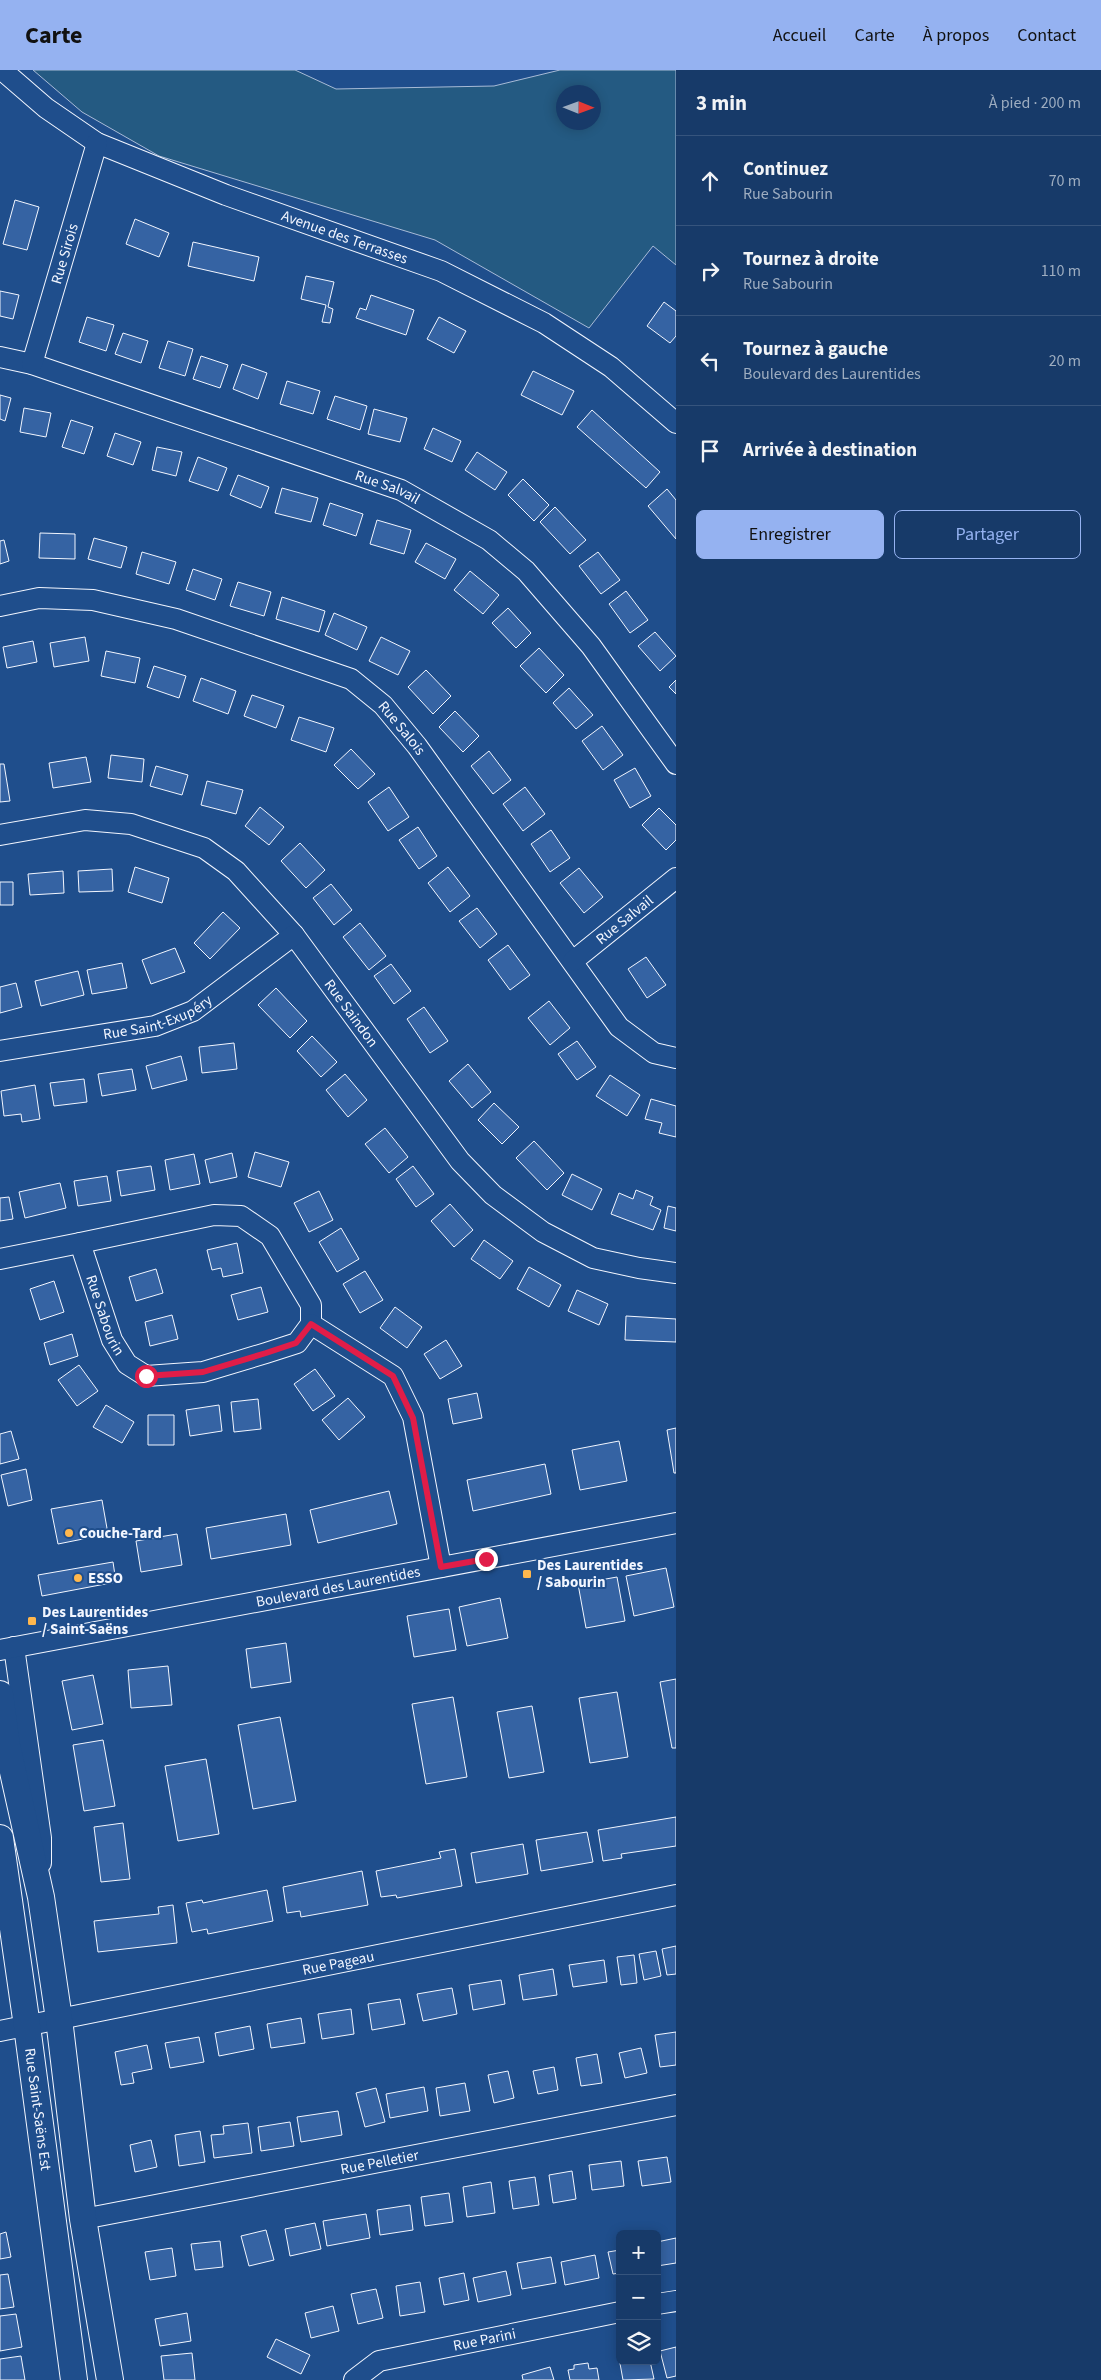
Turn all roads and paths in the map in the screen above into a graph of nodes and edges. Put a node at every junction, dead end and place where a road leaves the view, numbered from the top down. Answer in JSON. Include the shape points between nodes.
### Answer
{"nodes":[{"id":1,"x":2,"y":70,"type":"edge"},
{"id":2,"x":97,"y":143,"type":"junction"},
{"id":3,"x":0,"y":357,"type":"edge"},
{"id":4,"x":32,"y":364,"type":"junction"},
{"id":5,"x":676,"y":423,"type":"edge"},
{"id":6,"x":0,"y":606,"type":"edge"},
{"id":7,"x":676,"y":764,"type":"edge"},
{"id":8,"x":0,"y":835,"type":"edge"},
{"id":9,"x":676,"y":878,"type":"edge"},
{"id":10,"x":294,"y":935,"type":"junction"},
{"id":11,"x":573,"y":961,"type":"junction"},
{"id":12,"x":0,"y":1051,"type":"edge"},
{"id":13,"x":676,"y":1058,"type":"edge"},
{"id":14,"x":80,"y":1243,"type":"junction"},
{"id":15,"x":0,"y":1259,"type":"edge"},
{"id":16,"x":676,"y":1273,"type":"edge"},
{"id":17,"x":311,"y":1324,"type":"junction"},
{"id":18,"x":676,"y":1523,"type":"edge"},
{"id":19,"x":441,"y":1567,"type":"junction"},
{"id":20,"x":7,"y":1648,"type":"edge"},
{"id":21,"x":0,"y":1694,"type":"edge"},
{"id":22,"x":0,"y":1838,"type":"edge"},
{"id":23,"x":676,"y":1894,"type":"edge"},
{"id":24,"x":41,"y":1897,"type":"junction"},
{"id":25,"x":59,"y":2019,"type":"junction"},
{"id":26,"x":28,"y":2026,"type":"junction"},
{"id":27,"x":0,"y":2031,"type":"edge"},
{"id":28,"x":676,"y":2105,"type":"edge"},
{"id":29,"x":83,"y":2218,"type":"junction"},
{"id":30,"x":676,"y":2301,"type":"edge"},
{"id":31,"x":661,"y":2303,"type":"edge"},
{"id":32,"x":616,"y":2313,"type":"edge"},
{"id":33,"x":74,"y":2380,"type":"edge"},
{"id":34,"x":110,"y":2380,"type":"edge"},
{"id":35,"x":354,"y":2380,"type":"edge"}],
"edges":[{"from":1,"to":2,"type":"street","name":"Avenue des Terrasses","via":[[46,108]]},
{"from":2,"to":4,"type":"street","name":"Rue Sirois"},
{"from":2,"to":5,"type":"street","name":"Avenue des Terrasses","via":[[226,195],[441,271],[544,323],[612,367]]},
{"from":3,"to":4,"type":"street","name":"Rue Salvail"},
{"from":4,"to":7,"type":"street","name":"Rue Salvail","via":[[401,490],[489,540],[526,571],[591,646]]},
{"from":6,"to":11,"type":"street","name":"Rue Salois","via":[[38,598],[93,600],[176,619],[351,679],[383,704]]},
{"from":8,"to":10,"type":"street","name":"Rue Saindon","via":[[85,820],[132,824],[204,848],[236,871]]},
{"from":9,"to":11,"type":"street","name":"Rue Salvail"},
{"from":10,"to":12,"type":"street","name":"Rue Saint-Exupéry","via":[[193,1011],[155,1026]]},
{"from":10,"to":16,"type":"street","name":"Rue Saindon","via":[[460,1161],[493,1195],[543,1232],[594,1258]]},
{"from":11,"to":13,"type":"street","name":"Rue Salois","via":[[619,1028],[654,1053]]},
{"from":14,"to":15,"type":"street"},
{"from":14,"to":17,"type":"street","via":[[214,1215],[241,1216],[270,1236],[311,1305]]},
{"from":14,"to":17,"type":"street","name":"Rue Sabourin","via":[[112,1340],[127,1364],[146,1376],[203,1372],[266,1353],[296,1343]]},
{"from":17,"to":19,"type":"street","via":[[393,1376],[413,1418]]},
{"from":18,"to":19,"type":"street","name":"Boulevard des Laurentides"},
{"from":19,"to":20,"type":"street","name":"Boulevard des Laurentides"},
{"from":20,"to":24,"type":"street","name":"Rue Saint-Saëns Est","via":[[41,1838]]},
{"from":21,"to":24,"type":"main road","name":"Rue Saint-Saëns Est","via":[[7,1745]]},
{"from":22,"to":26,"type":"main road","name":"Rue Saint-Saëns Est"},
{"from":23,"to":25,"type":"street","name":"Rue Pageau"},
{"from":24,"to":25,"type":"main road","name":"Rue Saint-Saëns Est"},
{"from":25,"to":26,"type":"street","name":"Rue Pageau"},
{"from":25,"to":29,"type":"main road","name":"Rue Saint-Saëns Est"},
{"from":26,"to":27,"type":"street","name":"Rue Pageau"},
{"from":26,"to":33,"type":"main road","name":"Rue Saint-Saëns Est"},
{"from":28,"to":29,"type":"street","name":"Rue Pelletier"},
{"from":29,"to":34,"type":"main road","name":"Rue Saint-Saëns Est"},
{"from":30,"to":31,"type":"street"},
{"from":32,"to":35,"type":"street","name":"Rue Parini","via":[[379,2361]]}]}
